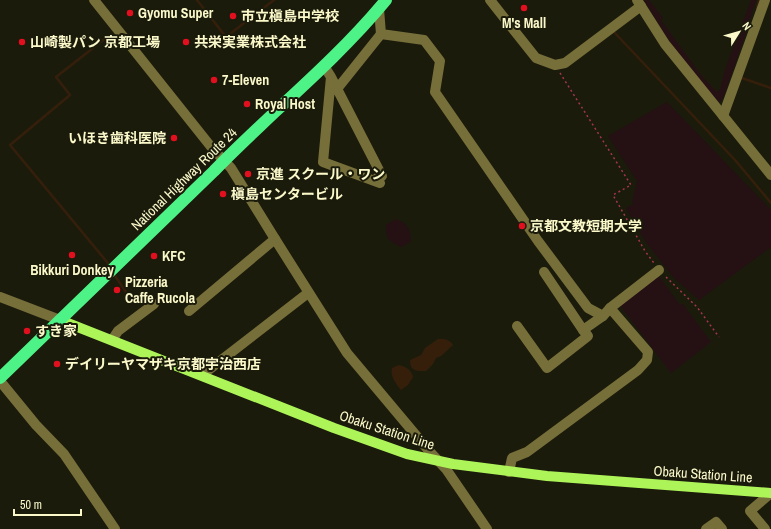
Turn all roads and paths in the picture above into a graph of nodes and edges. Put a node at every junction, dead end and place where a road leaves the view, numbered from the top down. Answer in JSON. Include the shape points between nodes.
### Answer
{"nodes":[{"id":1,"x":94,"y":0,"type":"edge"},
{"id":2,"x":490,"y":0,"type":"edge"},
{"id":3,"x":766,"y":2,"type":"edge"},
{"id":4,"x":639,"y":3,"type":"edge"},
{"id":5,"x":382,"y":4,"type":"edge"},
{"id":6,"x":380,"y":34,"type":"junction"},
{"id":7,"x":555,"y":65,"type":"junction"},
{"id":8,"x":324,"y":66,"type":"junction"},
{"id":9,"x":331,"y":77,"type":"junction"},
{"id":10,"x":337,"y":89,"type":"junction"},
{"id":11,"x":723,"y":116,"type":"junction"},
{"id":12,"x":224,"y":160,"type":"junction"},
{"id":13,"x":770,"y":172,"type":"edge"},
{"id":14,"x":275,"y":239,"type":"junction"},
{"id":15,"x":659,"y":270,"type":"junction"},
{"id":16,"x":544,"y":272,"type":"dead end"},
{"id":17,"x":308,"y":292,"type":"junction"},
{"id":18,"x":0,"y":297,"type":"edge"},
{"id":19,"x":154,"y":304,"type":"dead end"},
{"id":20,"x":610,"y":308,"type":"junction"},
{"id":21,"x":189,"y":311,"type":"dead end"},
{"id":22,"x":603,"y":316,"type":"junction"},
{"id":23,"x":60,"y":320,"type":"junction"},
{"id":24,"x":517,"y":326,"type":"dead end"},
{"id":25,"x":584,"y":330,"type":"junction"},
{"id":26,"x":720,"y":337,"type":"dead end"},
{"id":27,"x":112,"y":340,"type":"junction"},
{"id":28,"x":202,"y":375,"type":"junction"},
{"id":29,"x":0,"y":379,"type":"edge"},
{"id":30,"x":439,"y":461,"type":"junction"},
{"id":31,"x":508,"y":472,"type":"junction"},
{"id":32,"x":771,"y":493,"type":"edge"},
{"id":33,"x":115,"y":529,"type":"edge"},
{"id":34,"x":487,"y":529,"type":"edge"},
{"id":35,"x":706,"y":529,"type":"edge"},
{"id":36,"x":722,"y":529,"type":"edge"},
{"id":37,"x":765,"y":529,"type":"edge"}],
"edges":[{"from":1,"to":12,"type":"street"},
{"from":2,"to":7,"type":"street","via":[[536,58]]},
{"from":3,"to":11,"type":"street"},
{"from":4,"to":7,"type":"street","via":[[565,63]]},
{"from":4,"to":11,"type":"street","via":[[665,44]]},
{"from":5,"to":6,"type":"street"},
{"from":5,"to":8,"type":"highway","name":"National Highway Route 24"},
{"from":6,"to":10,"type":"street"},
{"from":6,"to":22,"type":"street","via":[[424,40],[440,61],[435,92],[538,241],[588,308]]},
{"from":7,"to":15,"type":"path","via":[[631,185],[613,195],[645,251]]},
{"from":8,"to":9,"type":"street"},
{"from":8,"to":12,"type":"highway","name":"National Highway Route 24"},
{"from":9,"to":10,"type":"street"},
{"from":9,"to":10,"type":"street","via":[[324,162],[380,183],[377,178],[382,176]]},
{"from":11,"to":13,"type":"street"},
{"from":12,"to":14,"type":"street"},
{"from":12,"to":23,"type":"highway","name":"National Highway Route 24"},
{"from":14,"to":17,"type":"street"},
{"from":14,"to":21,"type":"street"},
{"from":15,"to":20,"type":"street"},
{"from":15,"to":26,"type":"path","via":[[696,307]]},
{"from":16,"to":25,"type":"street"},
{"from":17,"to":28,"type":"street"},
{"from":17,"to":30,"type":"street","via":[[346,353]]},
{"from":18,"to":23,"type":"street"},
{"from":19,"to":27,"type":"street","via":[[118,331]]},
{"from":20,"to":22,"type":"street"},
{"from":20,"to":31,"type":"street","via":[[648,352],[647,360],[638,370],[527,452],[512,458]]},
{"from":22,"to":25,"type":"street"},
{"from":23,"to":27,"type":"main road","name":"Obaku Station Line"},
{"from":23,"to":29,"type":"highway","name":"National Highway Route 24"},
{"from":24,"to":25,"type":"street","via":[[547,368],[588,336]]},
{"from":27,"to":28,"type":"main road","name":"Obaku Station Line"},
{"from":28,"to":30,"type":"main road","name":"Obaku Station Line","via":[[334,428],[407,454]]},
{"from":29,"to":33,"type":"street","via":[[36,425],[64,454]]},
{"from":30,"to":31,"type":"main road","name":"Obaku Station Line"},
{"from":30,"to":34,"type":"street"},
{"from":31,"to":32,"type":"main road","name":"Obaku Station Line"},
{"from":32,"to":37,"type":"street","via":[[750,511]]},
{"from":35,"to":36,"type":"street","via":[[716,522]]}]}
